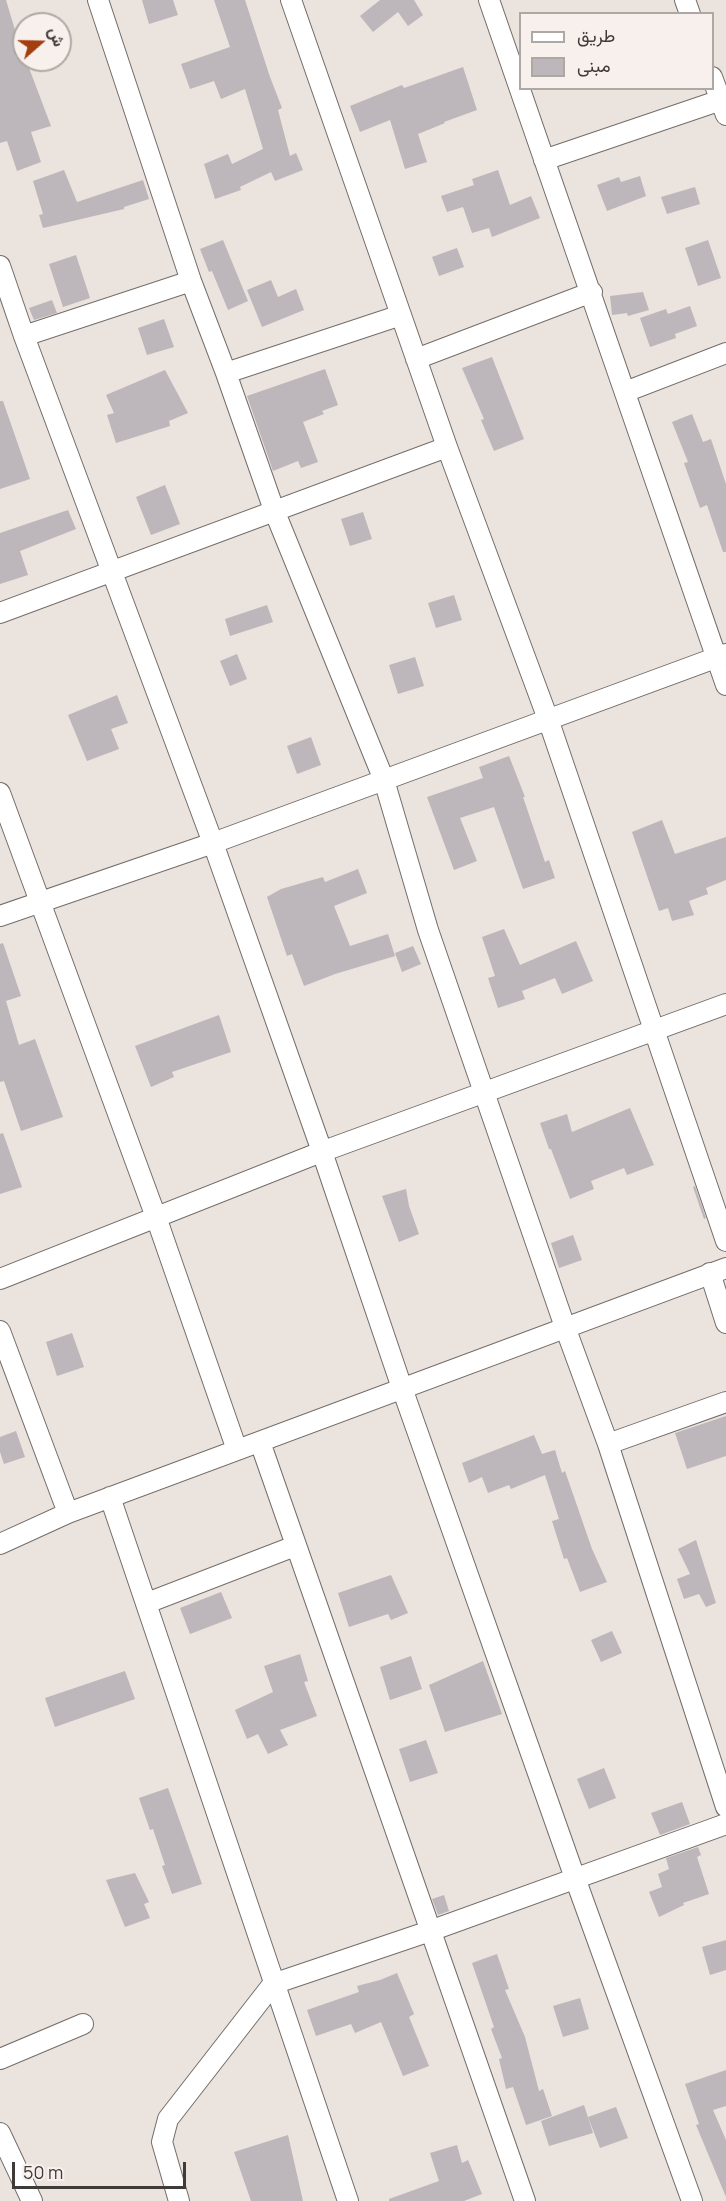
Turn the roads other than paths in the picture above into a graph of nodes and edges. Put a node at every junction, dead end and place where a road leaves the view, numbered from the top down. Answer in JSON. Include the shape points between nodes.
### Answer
{"nodes":[{"id":1,"x":98,"y":0,"type":"edge"},
{"id":2,"x":291,"y":0,"type":"edge"},
{"id":3,"x":489,"y":0,"type":"edge"},
{"id":4,"x":714,"y":83,"type":"edge"},
{"id":5,"x":519,"y":87,"type":"edge"},
{"id":6,"x":520,"y":90,"type":"edge"},
{"id":7,"x":723,"y":108,"type":"edge"},
{"id":8,"x":544,"y":160,"type":"junction"},
{"id":9,"x":0,"y":266,"type":"edge"},
{"id":10,"x":191,"y":282,"type":"junction"},
{"id":11,"x":592,"y":292,"type":"junction"},
{"id":12,"x":401,"y":315,"type":"junction"},
{"id":13,"x":24,"y":336,"type":"junction"},
{"id":14,"x":726,"y":353,"type":"edge"},
{"id":15,"x":416,"y":359,"type":"junction"},
{"id":16,"x":226,"y":373,"type":"junction"},
{"id":17,"x":625,"y":392,"type":"junction"},
{"id":18,"x":447,"y":447,"type":"junction"},
{"id":19,"x":274,"y":510,"type":"junction"},
{"id":20,"x":112,"y":572,"type":"junction"},
{"id":21,"x":0,"y":613,"type":"edge"},
{"id":22,"x":721,"y":656,"type":"edge"},
{"id":23,"x":726,"y":685,"type":"edge"},
{"id":24,"x":548,"y":719,"type":"junction"},
{"id":25,"x":384,"y":780,"type":"junction"},
{"id":26,"x":0,"y":793,"type":"edge"},
{"id":27,"x":213,"y":843,"type":"junction"},
{"id":28,"x":40,"y":901,"type":"junction"},
{"id":29,"x":0,"y":916,"type":"edge"},
{"id":30,"x":726,"y":1004,"type":"edge"},
{"id":31,"x":655,"y":1030,"type":"junction"},
{"id":32,"x":483,"y":1092,"type":"junction"},
{"id":33,"x":321,"y":1152,"type":"junction"},
{"id":34,"x":156,"y":1217,"type":"junction"},
{"id":35,"x":726,"y":1241,"type":"edge"},
{"id":36,"x":718,"y":1271,"type":"edge"},
{"id":37,"x":0,"y":1279,"type":"edge"},
{"id":38,"x":726,"y":1323,"type":"edge"},
{"id":39,"x":565,"y":1327,"type":"junction"},
{"id":40,"x":0,"y":1331,"type":"edge"},
{"id":41,"x":402,"y":1388,"type":"junction"},
{"id":42,"x":726,"y":1402,"type":"edge"},
{"id":43,"x":260,"y":1442,"type":"junction"},
{"id":44,"x":608,"y":1444,"type":"junction"},
{"id":45,"x":237,"y":1450,"type":"junction"},
{"id":46,"x":110,"y":1497,"type":"junction"},
{"id":47,"x":68,"y":1513,"type":"junction"},
{"id":48,"x":0,"y":1545,"type":"edge"},
{"id":49,"x":295,"y":1546,"type":"junction"},
{"id":50,"x":147,"y":1603,"type":"junction"},
{"id":51,"x":726,"y":1807,"type":"edge"},
{"id":52,"x":726,"y":1824,"type":"edge"},
{"id":53,"x":575,"y":1878,"type":"junction"},
{"id":54,"x":430,"y":1931,"type":"junction"},
{"id":55,"x":273,"y":1984,"type":"junction"},
{"id":56,"x":83,"y":2024,"type":"dead end"},
{"id":57,"x":0,"y":2059,"type":"edge"},
{"id":58,"x":0,"y":2133,"type":"edge"},
{"id":59,"x":32,"y":2201,"type":"edge"},
{"id":60,"x":179,"y":2201,"type":"edge"},
{"id":61,"x":348,"y":2201,"type":"edge"},
{"id":62,"x":525,"y":2201,"type":"edge"},
{"id":63,"x":692,"y":2201,"type":"edge"}],
"edges":[{"from":1,"to":10,"type":"street"},
{"from":2,"to":12,"type":"street"},
{"from":3,"to":5,"type":"street"},
{"from":4,"to":7,"type":"street"},
{"from":6,"to":8,"type":"street"},
{"from":7,"to":8,"type":"street"},
{"from":8,"to":11,"type":"street"},
{"from":9,"to":13,"type":"street"},
{"from":10,"to":13,"type":"street"},
{"from":10,"to":16,"type":"street"},
{"from":11,"to":15,"type":"street"},
{"from":11,"to":17,"type":"street"},
{"from":12,"to":15,"type":"street"},
{"from":12,"to":16,"type":"street"},
{"from":13,"to":20,"type":"street"},
{"from":14,"to":17,"type":"street"},
{"from":15,"to":18,"type":"street"},
{"from":16,"to":19,"type":"street"},
{"from":17,"to":22,"type":"street"},
{"from":18,"to":19,"type":"street"},
{"from":18,"to":24,"type":"street"},
{"from":19,"to":20,"type":"street"},
{"from":19,"to":25,"type":"street"},
{"from":20,"to":21,"type":"street"},
{"from":20,"to":27,"type":"street"},
{"from":22,"to":23,"type":"street"},
{"from":22,"to":24,"type":"street"},
{"from":24,"to":25,"type":"street"},
{"from":24,"to":31,"type":"street"},
{"from":25,"to":27,"type":"street"},
{"from":25,"to":32,"type":"street","via":[[428,930]]},
{"from":26,"to":28,"type":"street"},
{"from":27,"to":28,"type":"street"},
{"from":27,"to":33,"type":"street"},
{"from":28,"to":29,"type":"street"},
{"from":28,"to":34,"type":"street"},
{"from":30,"to":31,"type":"street"},
{"from":31,"to":32,"type":"street"},
{"from":31,"to":35,"type":"street"},
{"from":32,"to":33,"type":"street"},
{"from":32,"to":39,"type":"street"},
{"from":33,"to":34,"type":"street"},
{"from":33,"to":41,"type":"street"},
{"from":34,"to":37,"type":"street"},
{"from":34,"to":45,"type":"street"},
{"from":36,"to":38,"type":"street"},
{"from":36,"to":39,"type":"street"},
{"from":39,"to":41,"type":"street"},
{"from":39,"to":44,"type":"street"},
{"from":40,"to":47,"type":"street"},
{"from":41,"to":43,"type":"street"},
{"from":41,"to":53,"type":"street"},
{"from":42,"to":44,"type":"street"},
{"from":43,"to":45,"type":"street"},
{"from":43,"to":49,"type":"street"},
{"from":44,"to":51,"type":"street"},
{"from":45,"to":46,"type":"street"},
{"from":46,"to":47,"type":"street"},
{"from":46,"to":50,"type":"street"},
{"from":47,"to":48,"type":"street"},
{"from":49,"to":50,"type":"street"},
{"from":49,"to":54,"type":"street"},
{"from":50,"to":55,"type":"street"},
{"from":52,"to":53,"type":"street"},
{"from":53,"to":54,"type":"street"},
{"from":53,"to":63,"type":"street"},
{"from":54,"to":55,"type":"street"},
{"from":54,"to":62,"type":"street"},
{"from":55,"to":60,"type":"street","via":[[168,2119],[162,2142]]},
{"from":55,"to":61,"type":"street"},
{"from":56,"to":57,"type":"street"},
{"from":58,"to":59,"type":"street"}]}
